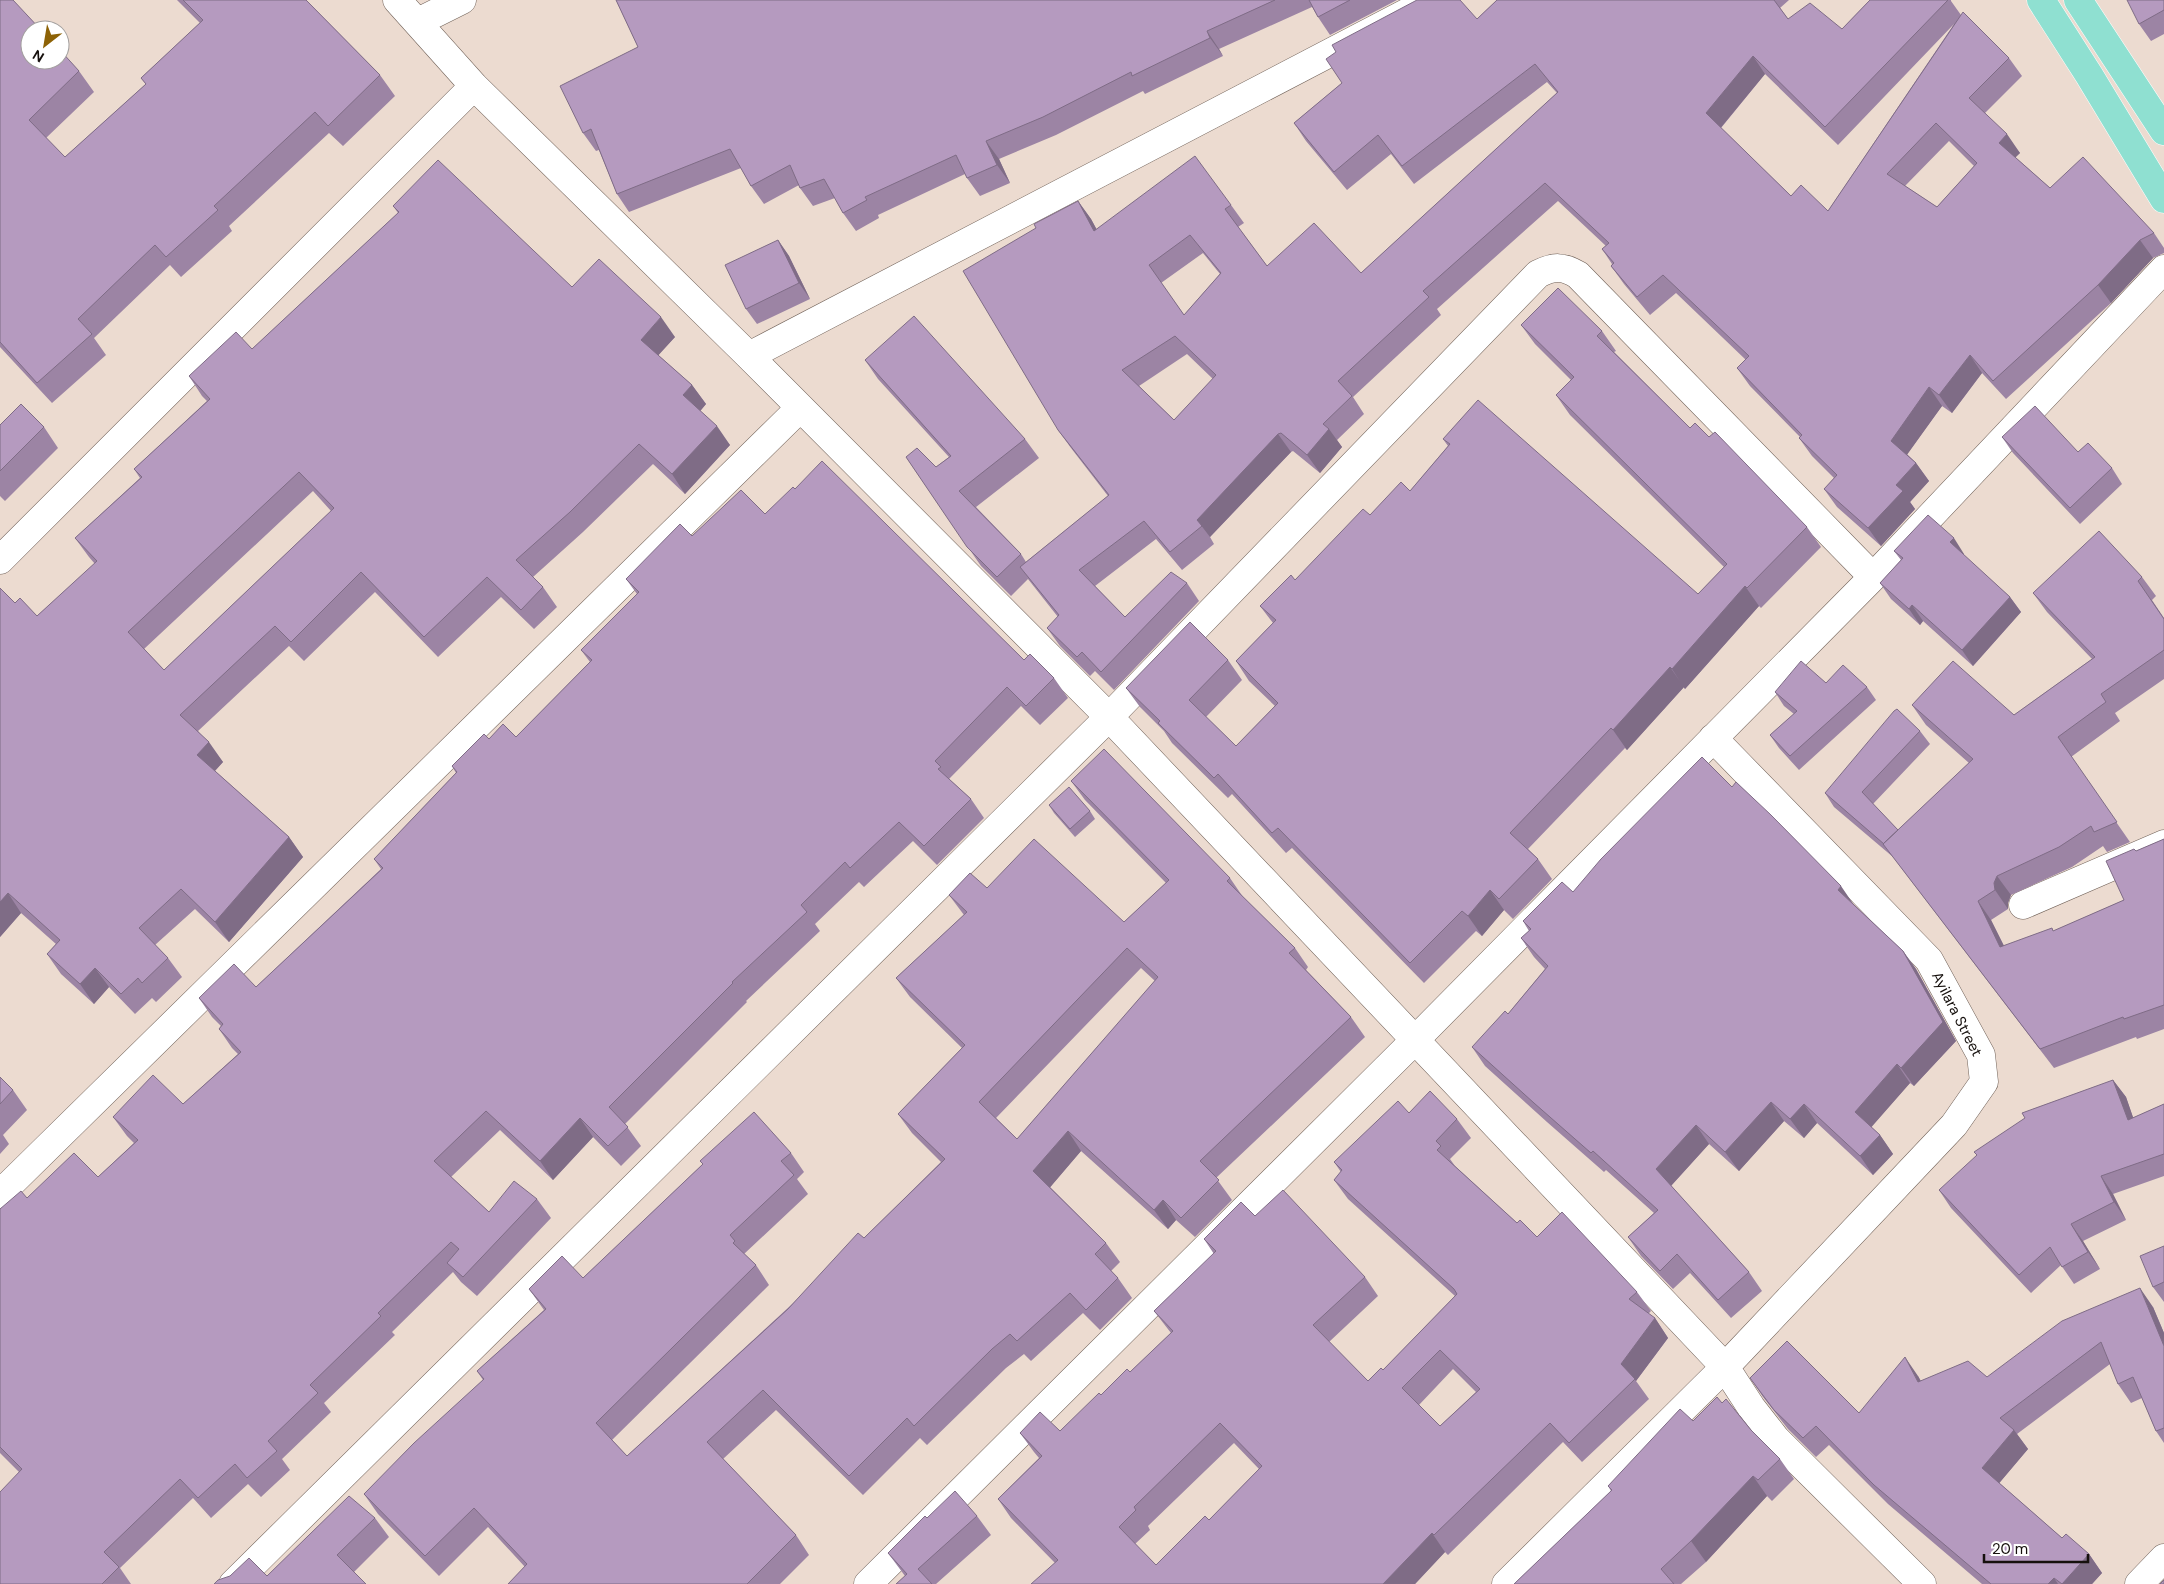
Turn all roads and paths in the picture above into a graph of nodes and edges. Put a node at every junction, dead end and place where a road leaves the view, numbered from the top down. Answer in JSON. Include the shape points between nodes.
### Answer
{"nodes":[{"id":1,"x":397,"y":0,"type":"edge"},
{"id":2,"x":462,"y":0,"type":"edge"},
{"id":3,"x":1431,"y":0,"type":"edge"},
{"id":4,"x":2041,"y":0,"type":"edge"},
{"id":5,"x":2078,"y":0,"type":"edge"},
{"id":6,"x":418,"y":22,"type":"junction"},
{"id":7,"x":474,"y":86,"type":"junction"},
{"id":8,"x":2164,"y":131,"type":"edge"},
{"id":9,"x":2164,"y":199,"type":"edge"},
{"id":10,"x":2164,"y":269,"type":"edge"},
{"id":11,"x":749,"y":356,"type":"junction"},
{"id":12,"x":800,"y":408,"type":"junction"},
{"id":13,"x":0,"y":560,"type":"edge"},
{"id":14,"x":1873,"y":578,"type":"junction"},
{"id":15,"x":1108,"y":717,"type":"junction"},
{"id":16,"x":1713,"y":738,"type":"junction"},
{"id":17,"x":2164,"y":844,"type":"edge"},
{"id":18,"x":2023,"y":905,"type":"dead end"},
{"id":19,"x":1414,"y":1041,"type":"junction"},
{"id":20,"x":0,"y":1194,"type":"edge"},
{"id":21,"x":1726,"y":1367,"type":"junction"},
{"id":22,"x":2164,"y":1558,"type":"edge"},
{"id":23,"x":233,"y":1584,"type":"edge"},
{"id":24,"x":868,"y":1584,"type":"edge"},
{"id":25,"x":1506,"y":1584,"type":"edge"},
{"id":26,"x":1922,"y":1584,"type":"edge"},
{"id":27,"x":2139,"y":1584,"type":"edge"}],
"edges":[{"from":1,"to":6,"type":"street"},
{"from":2,"to":6,"type":"street"},
{"from":3,"to":11,"type":"street"},
{"from":4,"to":9,"type":"main road"},
{"from":5,"to":8,"type":"main road"},
{"from":6,"to":7,"type":"street"},
{"from":7,"to":11,"type":"street"},
{"from":7,"to":13,"type":"street"},
{"from":10,"to":14,"type":"street"},
{"from":11,"to":12,"type":"street"},
{"from":12,"to":15,"type":"street"},
{"from":12,"to":20,"type":"street"},
{"from":14,"to":15,"type":"street","via":[[1578,275],[1564,267],[1550,268],[1538,274]]},
{"from":14,"to":16,"type":"street"},
{"from":15,"to":19,"type":"street"},
{"from":15,"to":23,"type":"street"},
{"from":16,"to":19,"type":"street"},
{"from":16,"to":21,"type":"street","name":"Ayilara Street","via":[[1929,960],[1981,1055],[1984,1082],[1954,1125]]},
{"from":17,"to":18,"type":"street"},
{"from":19,"to":21,"type":"street"},
{"from":19,"to":24,"type":"street"},
{"from":21,"to":25,"type":"street","name":"Ayilara Street"},
{"from":21,"to":26,"type":"street","via":[[1776,1439]]},
{"from":22,"to":27,"type":"street"}]}
